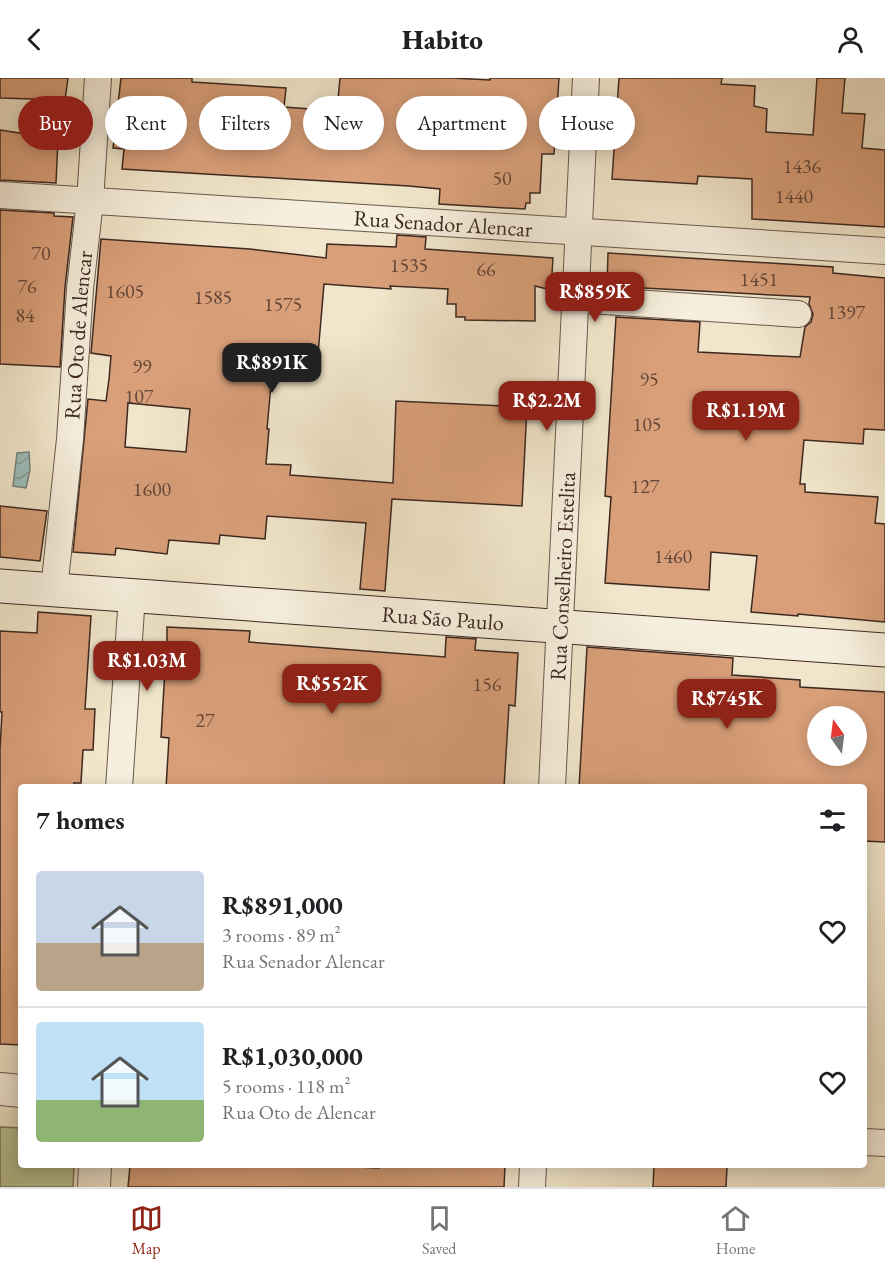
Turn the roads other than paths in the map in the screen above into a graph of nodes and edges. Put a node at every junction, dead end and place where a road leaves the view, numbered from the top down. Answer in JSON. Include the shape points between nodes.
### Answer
{"nodes":[{"id":1,"x":98,"y":78,"type":"edge"},
{"id":2,"x":586,"y":78,"type":"edge"},
{"id":3,"x":0,"y":195,"type":"edge"},
{"id":4,"x":90,"y":201,"type":"junction"},
{"id":5,"x":579,"y":230,"type":"junction"},
{"id":6,"x":885,"y":251,"type":"edge"},
{"id":7,"x":575,"y":299,"type":"junction"},
{"id":8,"x":798,"y":314,"type":"dead end"},
{"id":9,"x":0,"y":586,"type":"edge"},
{"id":10,"x":54,"y":590,"type":"junction"},
{"id":11,"x":132,"y":595,"type":"junction"},
{"id":12,"x":560,"y":628,"type":"junction"},
{"id":13,"x":885,"y":650,"type":"edge"},
{"id":14,"x":119,"y":784,"type":"edge"},
{"id":15,"x":552,"y":784,"type":"edge"},
{"id":16,"x":0,"y":1089,"type":"edge"},
{"id":17,"x":18,"y":1090,"type":"edge"},
{"id":18,"x":867,"y":1142,"type":"edge"},
{"id":19,"x":885,"y":1143,"type":"edge"},
{"id":20,"x":95,"y":1168,"type":"edge"},
{"id":21,"x":533,"y":1168,"type":"edge"},
{"id":22,"x":94,"y":1187,"type":"edge"},
{"id":23,"x":532,"y":1187,"type":"edge"}],
"edges":[{"from":1,"to":4,"type":"street","name":"Rua Oto de Alencar"},
{"from":2,"to":5,"type":"street","name":"Rua Conselheiro Estelita"},
{"from":3,"to":4,"type":"street","name":"Rua Senador Alencar"},
{"from":4,"to":5,"type":"street","name":"Rua Senador Alencar"},
{"from":4,"to":10,"type":"street","name":"Rua Oto de Alencar"},
{"from":5,"to":6,"type":"street","name":"Rua Senador Alencar"},
{"from":5,"to":7,"type":"street","name":"Rua Conselheiro Estelita"},
{"from":7,"to":8,"type":"street"},
{"from":7,"to":12,"type":"street","name":"Rua Conselheiro Estelita"},
{"from":9,"to":10,"type":"main road","name":"Rua São Paulo"},
{"from":10,"to":11,"type":"main road","name":"Rua São Paulo"},
{"from":11,"to":12,"type":"main road","name":"Rua São Paulo"},
{"from":11,"to":14,"type":"street"},
{"from":12,"to":13,"type":"main road","name":"Rua São Paulo"},
{"from":12,"to":15,"type":"street","name":"Rua Conselheiro Estelita"},
{"from":16,"to":17,"type":"street"},
{"from":18,"to":19,"type":"street"},
{"from":20,"to":22,"type":"street"},
{"from":21,"to":23,"type":"street"}]}
